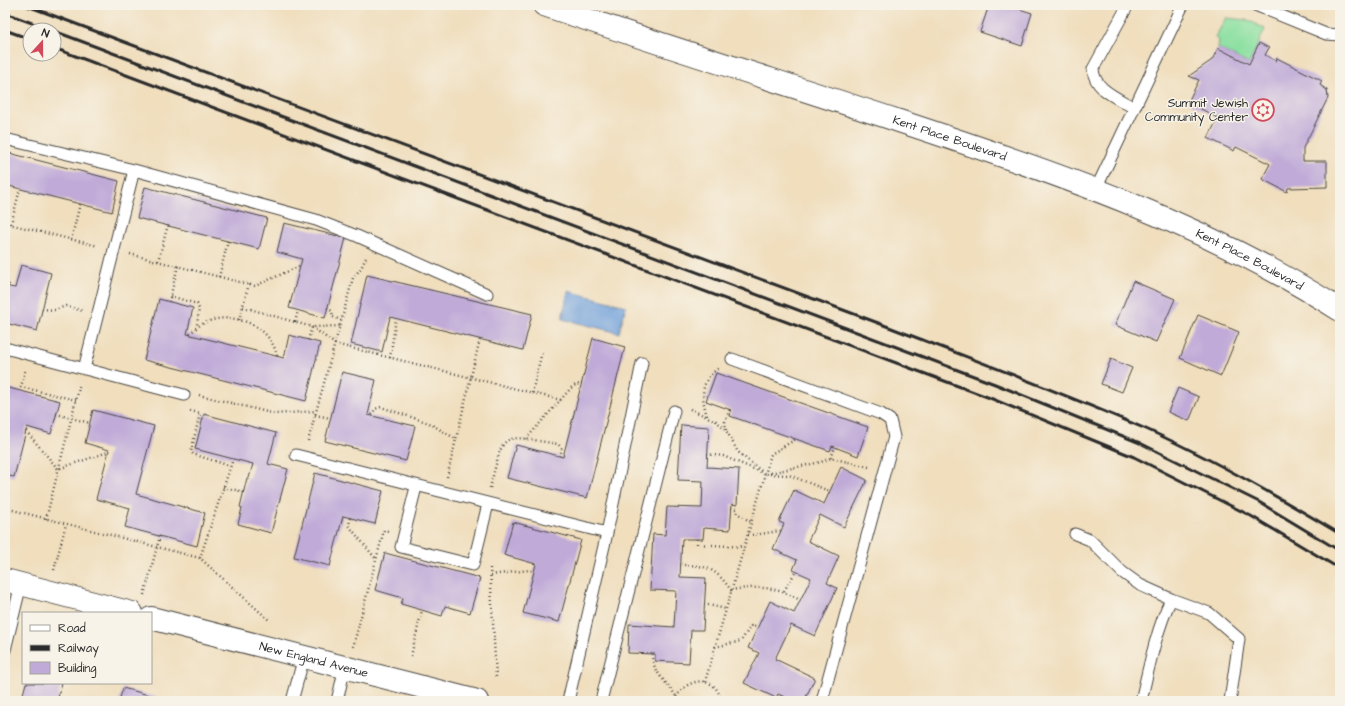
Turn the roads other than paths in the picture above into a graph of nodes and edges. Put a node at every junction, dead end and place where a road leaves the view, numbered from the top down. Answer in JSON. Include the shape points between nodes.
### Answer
{"nodes":[{"id":1,"x":544,"y":5,"type":"edge"},
{"id":2,"x":1128,"y":5,"type":"edge"},
{"id":3,"x":1183,"y":5,"type":"edge"},
{"id":4,"x":1255,"y":5,"type":"edge"},
{"id":5,"x":574,"y":10,"type":"edge"},
{"id":6,"x":1340,"y":35,"type":"edge"},
{"id":7,"x":1134,"y":108,"type":"junction"},
{"id":8,"x":5,"y":139,"type":"edge"},
{"id":9,"x":134,"y":170,"type":"junction"},
{"id":10,"x":1096,"y":189,"type":"junction"},
{"id":11,"x":487,"y":294,"type":"dead end"},
{"id":12,"x":1340,"y":310,"type":"edge"},
{"id":13,"x":5,"y":348,"type":"edge"},
{"id":14,"x":732,"y":360,"type":"road end"},
{"id":15,"x":642,"y":363,"type":"dead end"},
{"id":16,"x":84,"y":369,"type":"junction"},
{"id":17,"x":184,"y":395,"type":"road end"},
{"id":18,"x":674,"y":410,"type":"road end"},
{"id":19,"x":300,"y":456,"type":"road end"},
{"id":20,"x":416,"y":487,"type":"junction"},
{"id":21,"x":488,"y":504,"type":"junction"},
{"id":22,"x":607,"y":533,"type":"junction"},
{"id":23,"x":1075,"y":534,"type":"dead end"},
{"id":24,"x":13,"y":582,"type":"edge"},
{"id":25,"x":1171,"y":599,"type":"junction"},
{"id":26,"x":142,"y":610,"type":"edge"},
{"id":27,"x":152,"y":613,"type":"edge"},
{"id":28,"x":5,"y":650,"type":"edge"},
{"id":29,"x":304,"y":657,"type":"junction"},
{"id":30,"x":345,"y":668,"type":"junction"},
{"id":31,"x":292,"y":701,"type":"edge"},
{"id":32,"x":337,"y":701,"type":"edge"},
{"id":33,"x":477,"y":701,"type":"edge"},
{"id":34,"x":568,"y":701,"type":"edge"},
{"id":35,"x":601,"y":701,"type":"edge"},
{"id":36,"x":822,"y":701,"type":"edge"},
{"id":37,"x":1140,"y":701,"type":"edge"},
{"id":38,"x":1230,"y":701,"type":"edge"}],
"edges":[{"from":1,"to":5,"type":"street","name":"Kent Place Boulevard"},
{"from":2,"to":7,"type":"lane","via":[[1093,69],[1093,76],[1100,88]]},
{"from":3,"to":7,"type":"lane"},
{"from":4,"to":6,"type":"lane","via":[[1326,34]]},
{"from":5,"to":10,"type":"street","name":"Kent Place Boulevard"},
{"from":7,"to":10,"type":"lane"},
{"from":8,"to":9,"type":"lane"},
{"from":9,"to":11,"type":"lane","via":[[316,220]]},
{"from":9,"to":16,"type":"lane"},
{"from":10,"to":12,"type":"street","name":"Kent Place Boulevard","via":[[1264,264]]},
{"from":13,"to":16,"type":"lane"},
{"from":14,"to":36,"type":"lane","via":[[881,414],[890,420],[894,437]]},
{"from":15,"to":22,"type":"lane"},
{"from":16,"to":17,"type":"lane"},
{"from":18,"to":35,"type":"lane"},
{"from":19,"to":20,"type":"lane"},
{"from":20,"to":21,"type":"lane"},
{"from":20,"to":21,"type":"lane","via":[[401,547],[473,565]]},
{"from":21,"to":22,"type":"lane"},
{"from":22,"to":34,"type":"lane"},
{"from":23,"to":25,"type":"lane","via":[[1090,540],[1122,572],[1140,585]]},
{"from":24,"to":26,"type":"street","name":"New England Avenue","via":[[48,592]]},
{"from":24,"to":28,"type":"lane"},
{"from":25,"to":37,"type":"lane"},
{"from":25,"to":38,"type":"lane","via":[[1209,613],[1239,640]]},
{"from":27,"to":29,"type":"street","name":"New England Avenue"},
{"from":29,"to":30,"type":"street","name":"New England Avenue"},
{"from":29,"to":31,"type":"lane"},
{"from":30,"to":32,"type":"lane"},
{"from":30,"to":33,"type":"street","name":"New England Avenue"}]}
